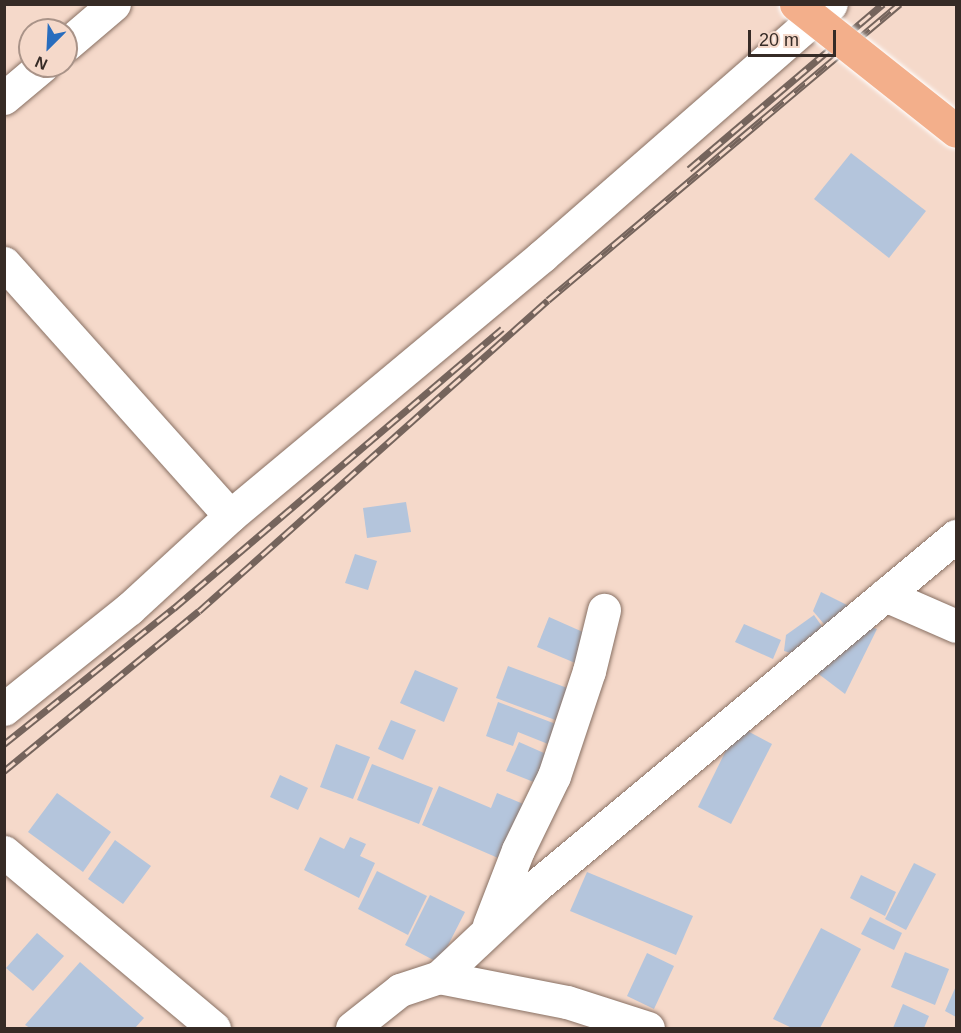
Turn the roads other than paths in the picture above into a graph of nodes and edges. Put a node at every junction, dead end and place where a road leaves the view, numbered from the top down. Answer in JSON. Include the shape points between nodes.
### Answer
{"nodes":[{"id":1,"x":114,"y":4,"type":"edge"},
{"id":2,"x":796,"y":4,"type":"edge"},
{"id":3,"x":831,"y":4,"type":"edge"},
{"id":4,"x":78,"y":35,"type":"edge"},
{"id":5,"x":28,"y":78,"type":"edge"},
{"id":6,"x":4,"y":98,"type":"edge"},
{"id":7,"x":957,"y":131,"type":"edge"},
{"id":8,"x":4,"y":263,"type":"edge"},
{"id":9,"x":230,"y":516,"type":"junction"},
{"id":10,"x":957,"y":536,"type":"edge"},
{"id":11,"x":885,"y":595,"type":"junction"},
{"id":12,"x":604,"y":610,"type":"dead end"},
{"id":13,"x":957,"y":626,"type":"edge"},
{"id":14,"x":4,"y":709,"type":"edge"},
{"id":15,"x":4,"y":852,"type":"edge"},
{"id":16,"x":486,"y":933,"type":"junction"},
{"id":17,"x":439,"y":976,"type":"junction"},
{"id":18,"x":214,"y":1029,"type":"edge"},
{"id":19,"x":352,"y":1029,"type":"edge"},
{"id":20,"x":648,"y":1029,"type":"edge"}],
"edges":[{"from":1,"to":4,"type":"street"},
{"from":2,"to":7,"type":"highway","bridge":true},
{"from":3,"to":9,"type":"street","via":[[542,256]]},
{"from":5,"to":6,"type":"street"},
{"from":8,"to":9,"type":"street"},
{"from":9,"to":14,"type":"street","via":[[129,609]]},
{"from":10,"to":11,"type":"street"},
{"from":11,"to":13,"type":"street"},
{"from":11,"to":16,"type":"street","via":[[536,886]]},
{"from":12,"to":16,"type":"street","via":[[590,671],[554,776],[518,850]]},
{"from":15,"to":18,"type":"street"},
{"from":16,"to":17,"type":"street"},
{"from":17,"to":19,"type":"street","via":[[400,990]]},
{"from":17,"to":20,"type":"street","via":[[567,1002]]}]}
